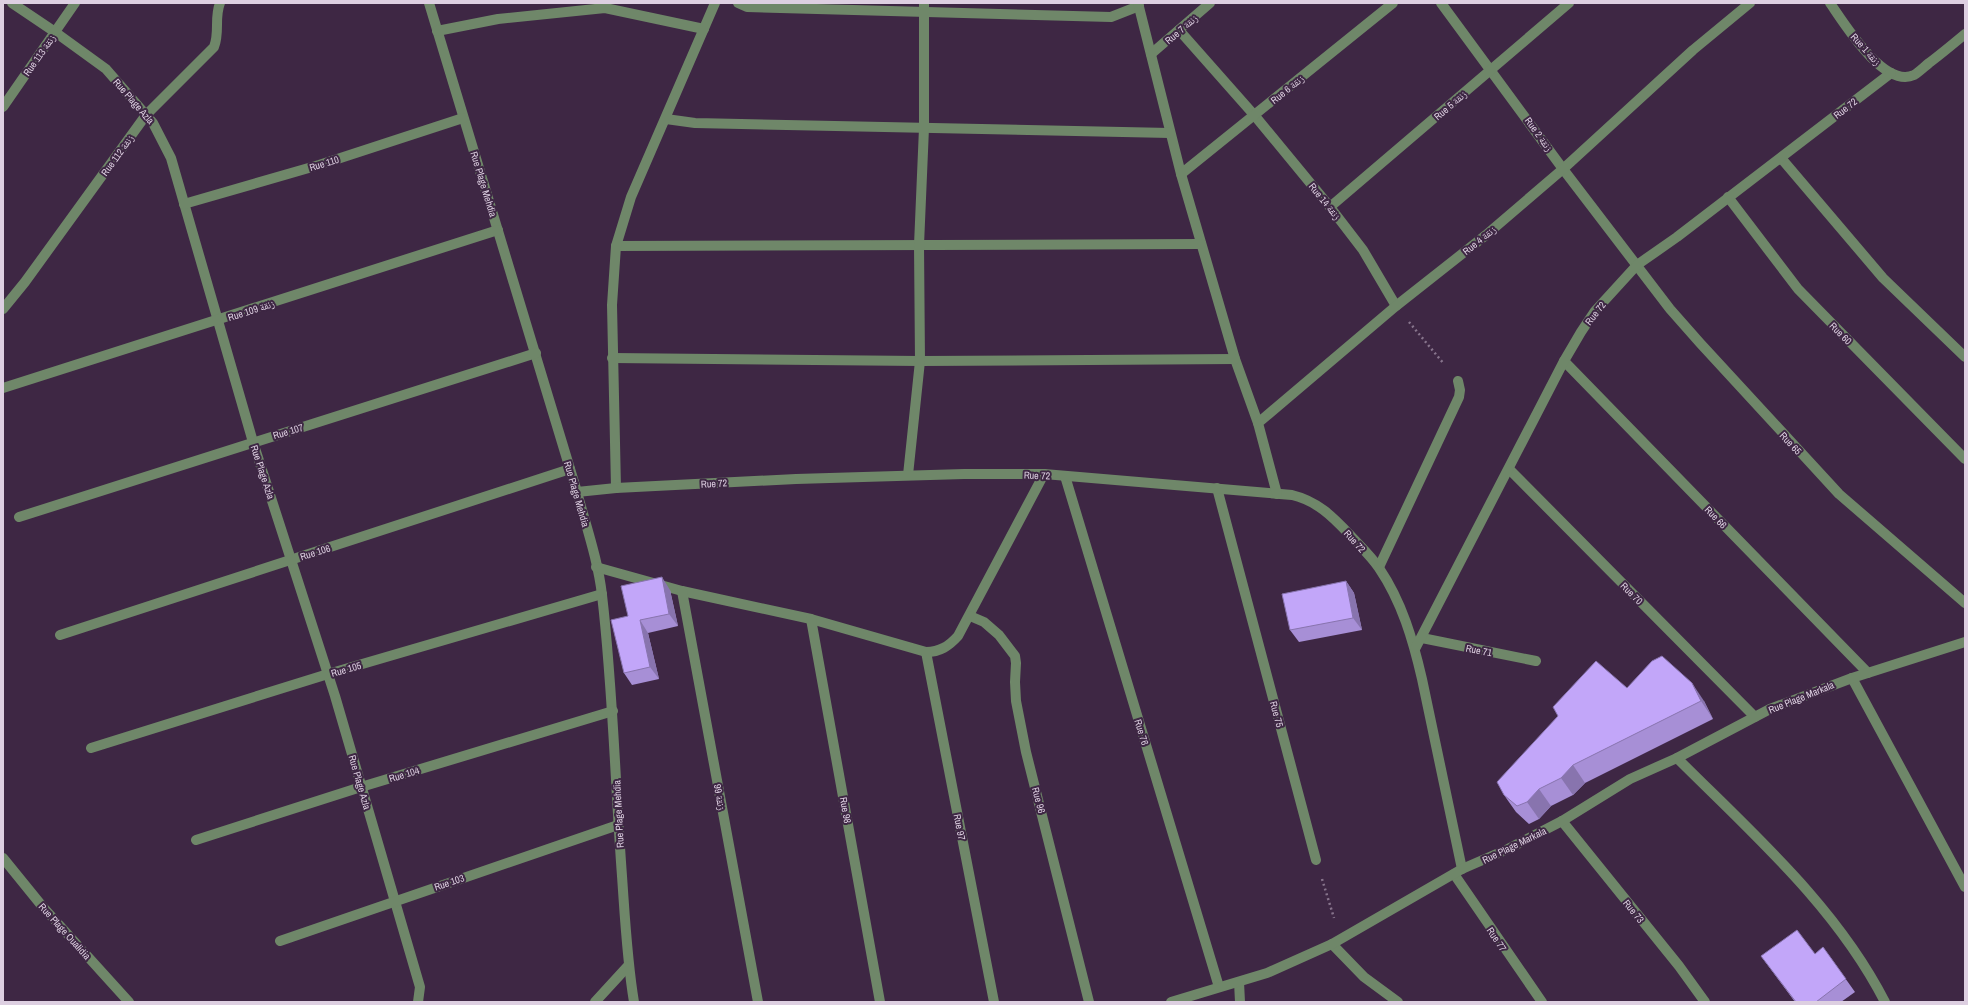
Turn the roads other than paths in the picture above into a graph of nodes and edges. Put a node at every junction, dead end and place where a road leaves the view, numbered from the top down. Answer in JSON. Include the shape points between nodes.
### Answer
{"nodes":[{"id":1,"x":12,"y":3,"type":"edge"},
{"id":2,"x":75,"y":3,"type":"edge"},
{"id":3,"x":220,"y":3,"type":"edge"},
{"id":4,"x":429,"y":3,"type":"edge"},
{"id":5,"x":715,"y":3,"type":"edge"},
{"id":6,"x":738,"y":3,"type":"edge"},
{"id":7,"x":1210,"y":3,"type":"edge"},
{"id":8,"x":1393,"y":3,"type":"edge"},
{"id":9,"x":1442,"y":3,"type":"edge"},
{"id":10,"x":1570,"y":3,"type":"edge"},
{"id":11,"x":1750,"y":3,"type":"edge"},
{"id":12,"x":1830,"y":3,"type":"edge"},
{"id":13,"x":1138,"y":4,"type":"edge"},
{"id":14,"x":924,"y":8,"type":"edge"},
{"id":15,"x":704,"y":29,"type":"junction"},
{"id":16,"x":1179,"y":30,"type":"junction"},
{"id":17,"x":437,"y":31,"type":"junction"},
{"id":18,"x":55,"y":32,"type":"junction"},
{"id":19,"x":1965,"y":34,"type":"edge"},
{"id":20,"x":1151,"y":54,"type":"junction"},
{"id":21,"x":1491,"y":69,"type":"junction"},
{"id":22,"x":1891,"y":73,"type":"junction"},
{"id":23,"x":3,"y":107,"type":"edge"},
{"id":24,"x":146,"y":115,"type":"junction"},
{"id":25,"x":1255,"y":116,"type":"junction"},
{"id":26,"x":464,"y":118,"type":"junction"},
{"id":27,"x":666,"y":119,"type":"junction"},
{"id":28,"x":924,"y":128,"type":"junction"},
{"id":29,"x":1170,"y":133,"type":"junction"},
{"id":30,"x":1781,"y":158,"type":"junction"},
{"id":31,"x":1563,"y":169,"type":"junction"},
{"id":32,"x":1181,"y":174,"type":"junction"},
{"id":33,"x":1728,"y":197,"type":"junction"},
{"id":34,"x":184,"y":204,"type":"junction"},
{"id":35,"x":1330,"y":207,"type":"junction"},
{"id":36,"x":498,"y":230,"type":"junction"},
{"id":37,"x":1201,"y":244,"type":"junction"},
{"id":38,"x":919,"y":245,"type":"junction"},
{"id":39,"x":616,"y":246,"type":"junction"},
{"id":40,"x":1637,"y":264,"type":"junction"},
{"id":41,"x":1396,"y":306,"type":"junction"},
{"id":42,"x":3,"y":309,"type":"edge"},
{"id":43,"x":218,"y":320,"type":"junction"},
{"id":44,"x":536,"y":353,"type":"junction"},
{"id":45,"x":1965,"y":357,"type":"edge"},
{"id":46,"x":612,"y":358,"type":"junction"},
{"id":47,"x":1235,"y":359,"type":"junction"},
{"id":48,"x":920,"y":361,"type":"junction"},
{"id":49,"x":1564,"y":361,"type":"junction"},
{"id":50,"x":1458,"y":381,"type":"road end"},
{"id":51,"x":3,"y":388,"type":"edge"},
{"id":52,"x":1258,"y":423,"type":"junction"},
{"id":53,"x":254,"y":442,"type":"junction"},
{"id":54,"x":1965,"y":459,"type":"edge"},
{"id":55,"x":570,"y":468,"type":"junction"},
{"id":56,"x":1509,"y":469,"type":"junction"},
{"id":57,"x":1044,"y":474,"type":"junction"},
{"id":58,"x":908,"y":476,"type":"junction"},
{"id":59,"x":1066,"y":476,"type":"junction"},
{"id":60,"x":616,"y":488,"type":"junction"},
{"id":61,"x":1217,"y":488,"type":"junction"},
{"id":62,"x":577,"y":492,"type":"junction"},
{"id":63,"x":1277,"y":494,"type":"junction"},
{"id":64,"x":19,"y":517,"type":"dead end"},
{"id":65,"x":291,"y":560,"type":"junction"},
{"id":66,"x":596,"y":567,"type":"junction"},
{"id":67,"x":1379,"y":567,"type":"junction"},
{"id":68,"x":682,"y":592,"type":"junction"},
{"id":69,"x":602,"y":594,"type":"junction"},
{"id":70,"x":1965,"y":603,"type":"edge"},
{"id":71,"x":970,"y":616,"type":"junction"},
{"id":72,"x":811,"y":619,"type":"junction"},
{"id":73,"x":60,"y":635,"type":"dead end"},
{"id":74,"x":1422,"y":638,"type":"junction"},
{"id":75,"x":1965,"y":642,"type":"edge"},
{"id":76,"x":1415,"y":649,"type":"junction"},
{"id":77,"x":926,"y":652,"type":"junction"},
{"id":78,"x":1536,"y":661,"type":"dead end"},
{"id":79,"x":1868,"y":673,"type":"junction"},
{"id":80,"x":328,"y":674,"type":"junction"},
{"id":81,"x":1852,"y":678,"type":"junction"},
{"id":82,"x":613,"y":711,"type":"junction"},
{"id":83,"x":1755,"y":717,"type":"junction"},
{"id":84,"x":91,"y":748,"type":"dead end"},
{"id":85,"x":1678,"y":758,"type":"junction"},
{"id":86,"x":361,"y":787,"type":"junction"},
{"id":87,"x":1562,"y":821,"type":"junction"},
{"id":88,"x":618,"y":825,"type":"junction"},
{"id":89,"x":196,"y":840,"type":"dead end"},
{"id":90,"x":3,"y":858,"type":"edge"},
{"id":91,"x":1316,"y":860,"type":"road end"},
{"id":92,"x":1458,"y":872,"type":"junction"},
{"id":93,"x":1965,"y":887,"type":"edge"},
{"id":94,"x":394,"y":901,"type":"junction"},
{"id":95,"x":280,"y":941,"type":"dead end"},
{"id":96,"x":1336,"y":942,"type":"junction"},
{"id":97,"x":628,"y":966,"type":"junction"},
{"id":98,"x":1239,"y":982,"type":"junction"},
{"id":99,"x":1219,"y":987,"type":"junction"},
{"id":100,"x":129,"y":1002,"type":"edge"},
{"id":101,"x":418,"y":1002,"type":"edge"},
{"id":102,"x":595,"y":1002,"type":"edge"},
{"id":103,"x":634,"y":1002,"type":"edge"},
{"id":104,"x":758,"y":1002,"type":"edge"},
{"id":105,"x":880,"y":1002,"type":"edge"},
{"id":106,"x":994,"y":1002,"type":"edge"},
{"id":107,"x":1089,"y":1002,"type":"edge"},
{"id":108,"x":1171,"y":1002,"type":"edge"},
{"id":109,"x":1240,"y":1002,"type":"edge"},
{"id":110,"x":1398,"y":1002,"type":"edge"},
{"id":111,"x":1542,"y":1002,"type":"edge"},
{"id":112,"x":1704,"y":1002,"type":"edge"},
{"id":113,"x":1885,"y":1002,"type":"edge"}],
"edges":[{"from":1,"to":18,"type":"street","name":"Rue Plage Azla"},
{"from":2,"to":18,"type":"street","name":"Rue 113 زنقة"},
{"from":3,"to":24,"type":"street","name":"Rue 112 زنقة","via":[[216,13],[218,32],[214,47]]},
{"from":4,"to":17,"type":"street","name":"Rue Plage Mehdia"},
{"from":5,"to":15,"type":"street"},
{"from":6,"to":14,"type":"street","via":[[747,7]]},
{"from":7,"to":16,"type":"street","name":"Rue 7 زنقة"},
{"from":8,"to":25,"type":"street","name":"Rue 6 زنقة"},
{"from":9,"to":21,"type":"street","name":"Rue 2 زنقة"},
{"from":10,"to":21,"type":"street","name":"Rue 5 زنقة"},
{"from":11,"to":31,"type":"street","name":"Rue 4 زنقة","via":[[1693,50]]},
{"from":12,"to":22,"type":"street","name":"Rue 1 زنقة","via":[[1855,38],[1876,62]]},
{"from":13,"to":14,"type":"street","via":[[1111,17]]},
{"from":13,"to":20,"type":"street"},
{"from":14,"to":28,"type":"street"},
{"from":15,"to":17,"type":"street","via":[[605,8],[498,19]]},
{"from":15,"to":27,"type":"street"},
{"from":16,"to":20,"type":"street","name":"Rue 7 زنقة"},
{"from":16,"to":25,"type":"street","name":"Rue 14 زنقة"},
{"from":17,"to":26,"type":"street","name":"Rue Plage Mehdia"},
{"from":18,"to":23,"type":"street","name":"Rue 113 زنقة"},
{"from":18,"to":24,"type":"street","name":"Rue Plage Azla","via":[[106,69]]},
{"from":19,"to":22,"type":"street","name":"Rue 1 زنقة","via":[[1914,75]]},
{"from":20,"to":29,"type":"street"},
{"from":21,"to":31,"type":"street","name":"Rue 2 زنقة"},
{"from":21,"to":35,"type":"street","name":"Rue 5 زنقة"},
{"from":22,"to":30,"type":"street","name":"Rue 72"},
{"from":24,"to":34,"type":"street","name":"Rue Plage Azla","via":[[159,132],[171,158]]},
{"from":24,"to":42,"type":"street","name":"Rue 112 زنقة"},
{"from":25,"to":32,"type":"street","name":"Rue 6 زنقة"},
{"from":25,"to":35,"type":"street","name":"Rue 14 زنقة"},
{"from":26,"to":34,"type":"street","name":"Rue 110","via":[[319,165]]},
{"from":26,"to":36,"type":"street","name":"Rue Plage Mehdia"},
{"from":27,"to":28,"type":"street","via":[[695,123]]},
{"from":27,"to":39,"type":"street","via":[[631,197]]},
{"from":28,"to":29,"type":"street"},
{"from":28,"to":38,"type":"street"},
{"from":29,"to":32,"type":"street"},
{"from":30,"to":33,"type":"street","name":"Rue 72"},
{"from":30,"to":45,"type":"street","via":[[1883,278]]},
{"from":31,"to":40,"type":"street","name":"Rue 2 زنقة"},
{"from":31,"to":41,"type":"street","name":"Rue 4 زنقة","via":[[1486,235]]},
{"from":32,"to":37,"type":"street"},
{"from":33,"to":40,"type":"street","name":"Rue 72"},
{"from":33,"to":54,"type":"street","name":"Rue 60","via":[[1798,290]]},
{"from":34,"to":43,"type":"street","name":"Rue Plage Azla"},
{"from":35,"to":41,"type":"street","name":"Rue 14 زنقة","via":[[1363,250]]},
{"from":36,"to":43,"type":"street","name":"Rue 109 زنقة"},
{"from":36,"to":44,"type":"street","name":"Rue Plage Mehdia"},
{"from":37,"to":38,"type":"street"},
{"from":37,"to":47,"type":"street"},
{"from":38,"to":39,"type":"street"},
{"from":38,"to":48,"type":"street"},
{"from":39,"to":46,"type":"street"},
{"from":40,"to":49,"type":"street","name":"Rue 72","via":[[1595,312]]},
{"from":40,"to":70,"type":"street","name":"Rue 65","via":[[1670,309],[1839,494]]},
{"from":41,"to":52,"type":"street","name":"Rue 4 زنقة"},
{"from":43,"to":51,"type":"street","name":"Rue 109 زنقة"},
{"from":43,"to":53,"type":"street","name":"Rue Plage Azla"},
{"from":44,"to":53,"type":"street","name":"Rue 107"},
{"from":44,"to":55,"type":"street","name":"Rue Plage Mehdia"},
{"from":46,"to":48,"type":"street"},
{"from":46,"to":60,"type":"street"},
{"from":47,"to":48,"type":"street"},
{"from":47,"to":52,"type":"street"},
{"from":48,"to":58,"type":"street"},
{"from":49,"to":56,"type":"street","name":"Rue 72"},
{"from":49,"to":79,"type":"street","name":"Rue 66"},
{"from":50,"to":67,"type":"street","via":[[1459,397]]},
{"from":52,"to":63,"type":"street"},
{"from":53,"to":64,"type":"street","name":"Rue 107"},
{"from":53,"to":65,"type":"street","name":"Rue Plage Azla"},
{"from":55,"to":62,"type":"street","name":"Rue Plage Mehdia"},
{"from":55,"to":65,"type":"street","name":"Rue 106"},
{"from":56,"to":74,"type":"street","name":"Rue 72"},
{"from":56,"to":83,"type":"street","name":"Rue 70"},
{"from":57,"to":58,"type":"street","name":"Rue 72"},
{"from":57,"to":59,"type":"street","name":"Rue 72"},
{"from":57,"to":71,"type":"street"},
{"from":58,"to":60,"type":"street","name":"Rue 72"},
{"from":59,"to":61,"type":"street","name":"Rue 72"},
{"from":59,"to":99,"type":"street","name":"Rue 76"},
{"from":60,"to":62,"type":"street","name":"Rue 72"},
{"from":61,"to":63,"type":"street","name":"Rue 72"},
{"from":61,"to":91,"type":"street","name":"Rue 75"},
{"from":62,"to":66,"type":"street","name":"Rue Plage Mehdia"},
{"from":63,"to":67,"type":"street","name":"Rue 72","via":[[1303,497],[1325,509]]},
{"from":65,"to":73,"type":"street","name":"Rue 106"},
{"from":65,"to":80,"type":"street","name":"Rue Plage Azla"},
{"from":66,"to":68,"type":"street"},
{"from":66,"to":69,"type":"street","name":"Rue Plage Mehdia"},
{"from":67,"to":76,"type":"street","name":"Rue 72","via":[[1402,611]]},
{"from":68,"to":72,"type":"street"},
{"from":68,"to":104,"type":"street","name":"زنقة 99"},
{"from":69,"to":80,"type":"street","name":"Rue 105"},
{"from":69,"to":82,"type":"street","name":"Rue Plage Mehdia"},
{"from":71,"to":77,"type":"street","via":[[952,642],[937,652]]},
{"from":71,"to":107,"type":"street","name":"Rue 96","via":[[984,622],[999,635],[1015,656],[1016,701],[1026,752]]},
{"from":72,"to":77,"type":"street"},
{"from":72,"to":105,"type":"street","name":"Rue 98"},
{"from":74,"to":76,"type":"street","name":"Rue 72"},
{"from":74,"to":78,"type":"street","name":"Rue 71"},
{"from":75,"to":79,"type":"street","name":"Rue Plage Markala"},
{"from":76,"to":92,"type":"street","name":"Rue 72","via":[[1435,736]]},
{"from":77,"to":106,"type":"street","name":"Rue 97"},
{"from":79,"to":81,"type":"street","name":"Rue Plage Markala"},
{"from":80,"to":84,"type":"street","name":"Rue 105"},
{"from":80,"to":86,"type":"street","name":"Rue Plage Azla"},
{"from":81,"to":83,"type":"street","name":"Rue Plage Markala"},
{"from":81,"to":93,"type":"street"},
{"from":82,"to":86,"type":"street","name":"Rue 104"},
{"from":82,"to":88,"type":"street","name":"Rue Plage Mehdia"},
{"from":83,"to":85,"type":"street","name":"Rue Plage Markala"},
{"from":85,"to":87,"type":"street","name":"Rue Plage Markala","via":[[1630,779]]},
{"from":85,"to":113,"type":"street","via":[[1806,888],[1847,942]]},
{"from":86,"to":89,"type":"street","name":"Rue 104"},
{"from":86,"to":94,"type":"street","name":"Rue Plage Azla"},
{"from":87,"to":92,"type":"street","name":"Rue Plage Markala"},
{"from":87,"to":112,"type":"street","name":"Rue 73","via":[[1679,966]]},
{"from":88,"to":94,"type":"street","name":"Rue 103"},
{"from":88,"to":97,"type":"street","name":"Rue Plage Mehdia"},
{"from":90,"to":100,"type":"street","name":"Rue Plage Oualidia","via":[[42,906]]},
{"from":92,"to":96,"type":"street","name":"Rue Plage Markala"},
{"from":92,"to":111,"type":"street","name":"Rue 77"},
{"from":94,"to":95,"type":"street","name":"Rue 103"},
{"from":94,"to":101,"type":"street","name":"Rue Plage Azla","via":[[420,987]]},
{"from":96,"to":98,"type":"street","name":"Rue Plage Markala"},
{"from":96,"to":110,"type":"street","via":[[1364,976]]},
{"from":97,"to":102,"type":"street"},
{"from":97,"to":103,"type":"street","name":"Rue Plage Mehdia"},
{"from":98,"to":99,"type":"street","name":"Rue Plage Markala"},
{"from":98,"to":109,"type":"street"},
{"from":99,"to":108,"type":"street","name":"Rue Plage Markala"}]}
